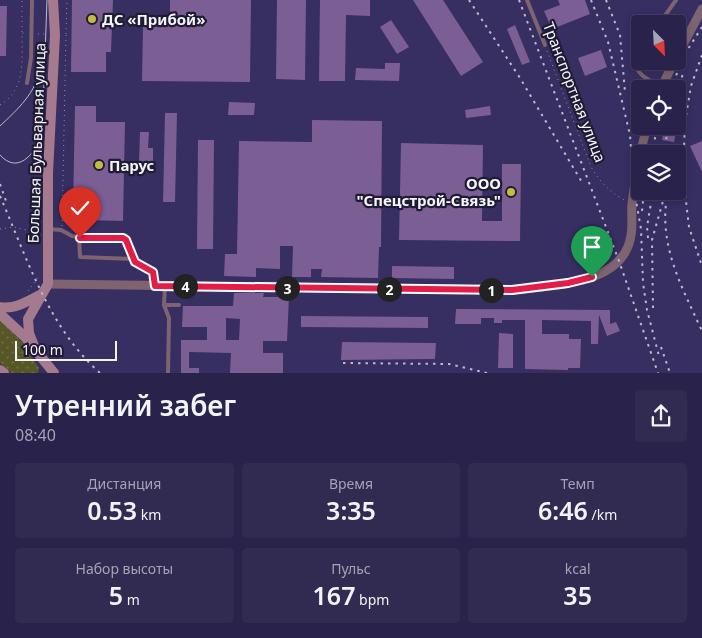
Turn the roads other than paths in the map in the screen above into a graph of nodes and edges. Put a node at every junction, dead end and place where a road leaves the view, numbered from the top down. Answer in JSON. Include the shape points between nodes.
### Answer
{"nodes":[{"id":1,"x":32,"y":0,"type":"edge"},
{"id":2,"x":527,"y":0,"type":"edge"},
{"id":3,"x":676,"y":0,"type":"edge"},
{"id":4,"x":53,"y":1,"type":"edge"},
{"id":5,"x":702,"y":9,"type":"edge"},
{"id":6,"x":665,"y":15,"type":"edge"},
{"id":7,"x":686,"y":39,"type":"edge"},
{"id":8,"x":545,"y":45,"type":"road end"},
{"id":9,"x":637,"y":70,"type":"edge"},
{"id":10,"x":648,"y":80,"type":"edge"},
{"id":11,"x":27,"y":83,"type":"dead end"},
{"id":12,"x":633,"y":200,"type":"edge"},
{"id":13,"x":45,"y":231,"type":"junction"},
{"id":14,"x":80,"y":238,"type":"junction"},
{"id":15,"x":133,"y":258,"type":"junction"},
{"id":16,"x":48,"y":284,"type":"junction"},
{"id":17,"x":160,"y":286,"type":"junction"},
{"id":18,"x":41,"y":295,"type":"junction"},
{"id":19,"x":164,"y":305,"type":"junction"},
{"id":20,"x":179,"y":305,"type":"dead end"},
{"id":21,"x":0,"y":306,"type":"edge"},
{"id":22,"x":0,"y":314,"type":"edge"},
{"id":23,"x":36,"y":351,"type":"junction"},
{"id":24,"x":45,"y":368,"type":"edge"},
{"id":25,"x":0,"y":370,"type":"edge"},
{"id":26,"x":4,"y":373,"type":"edge"},
{"id":27,"x":54,"y":373,"type":"edge"},
{"id":28,"x":168,"y":373,"type":"edge"}],
"edges":[{"from":1,"to":11,"type":"lane"},
{"from":2,"to":8,"type":"lane","name":"Транспортная улица"},
{"from":3,"to":6,"type":"lane"},
{"from":4,"to":13,"type":"main road","name":"Большая Бульварная улица","via":[[55,35]]},
{"from":5,"to":7,"type":"street"},
{"from":9,"to":10,"type":"lane"},
{"from":12,"to":17,"type":"street","via":[[631,234],[627,250],[619,261],[592,277],[568,283],[512,290]]},
{"from":13,"to":14,"type":"lane","via":[[61,230]]},
{"from":13,"to":16,"type":"main road","name":"Большая Бульварная улица"},
{"from":14,"to":15,"type":"lane","via":[[123,238]]},
{"from":14,"to":15,"type":"lane","via":[[80,257]]},
{"from":15,"to":17,"type":"lane","via":[[153,272]]},
{"from":16,"to":17,"type":"street"},
{"from":16,"to":18,"type":"main road"},
{"from":17,"to":19,"type":"lane"},
{"from":18,"to":21,"type":"main road","via":[[25,303],[5,308]]},
{"from":18,"to":23,"type":"main road","via":[[28,319]]},
{"from":19,"to":20,"type":"lane"},
{"from":19,"to":28,"type":"lane","via":[[169,318]]},
{"from":22,"to":23,"type":"main road"},
{"from":23,"to":24,"type":"main road"},
{"from":24,"to":27,"type":"main road"},
{"from":25,"to":26,"type":"main road"}]}
